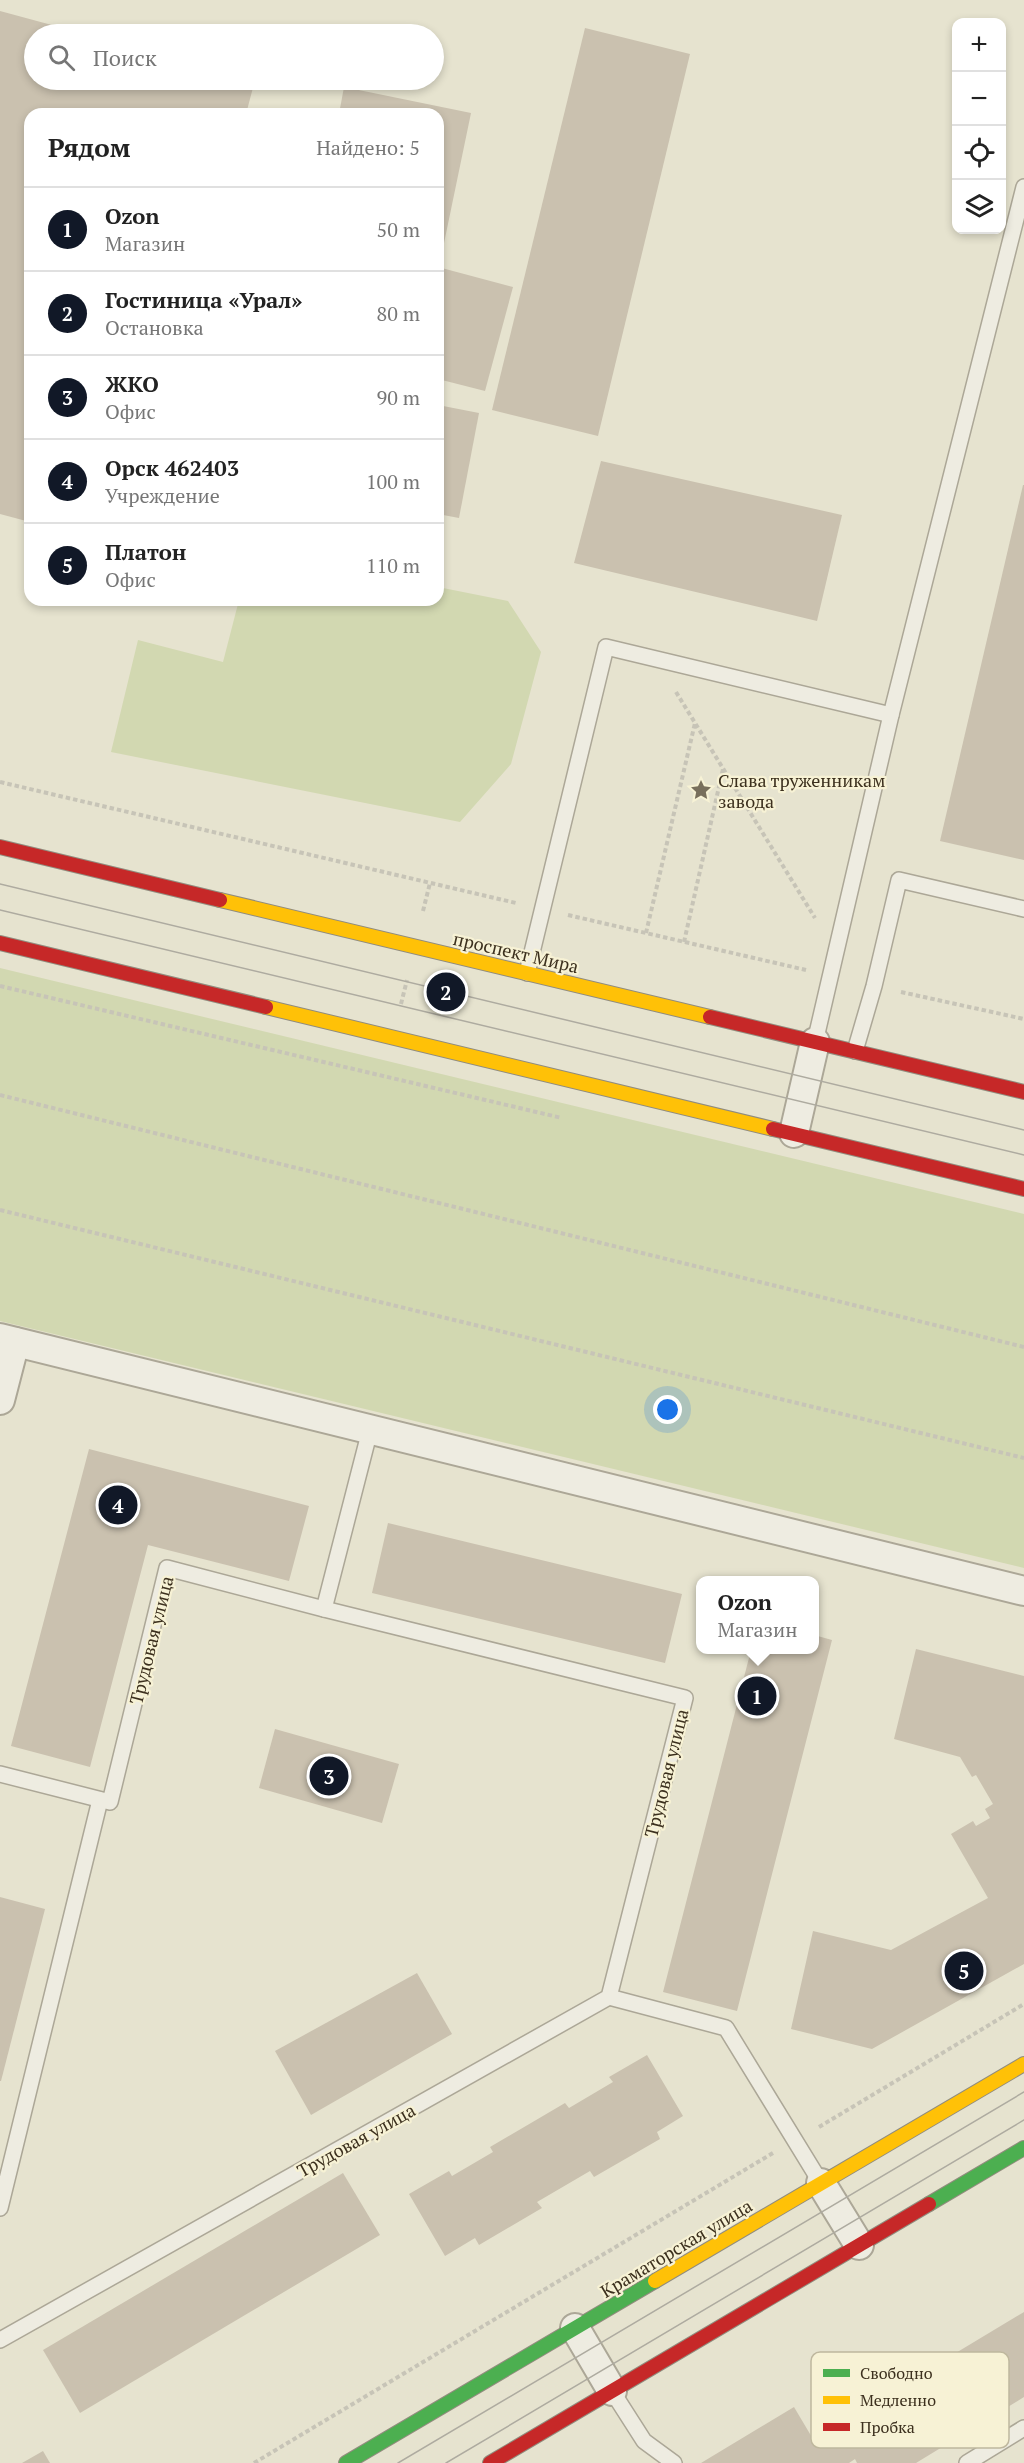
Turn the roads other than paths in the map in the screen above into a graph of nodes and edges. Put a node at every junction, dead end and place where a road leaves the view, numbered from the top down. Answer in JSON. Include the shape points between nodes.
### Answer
{"nodes":[{"id":1,"x":1024,"y":187,"type":"edge"},
{"id":2,"x":891,"y":714,"type":"junction"},
{"id":3,"x":0,"y":847,"type":"edge"},
{"id":4,"x":1024,"y":909,"type":"edge"},
{"id":5,"x":0,"y":943,"type":"edge"},
{"id":6,"x":527,"y":973,"type":"junction"},
{"id":7,"x":815,"y":1042,"type":"junction"},
{"id":8,"x":855,"y":1051,"type":"junction"},
{"id":9,"x":1024,"y":1092,"type":"edge"},
{"id":10,"x":794,"y":1133,"type":"junction"},
{"id":11,"x":1024,"y":1189,"type":"edge"},
{"id":12,"x":7,"y":1340,"type":"edge"},
{"id":13,"x":0,"y":1400,"type":"edge"},
{"id":14,"x":370,"y":1430,"type":"junction"},
{"id":15,"x":1024,"y":1591,"type":"edge"},
{"id":16,"x":324,"y":1609,"type":"junction"},
{"id":17,"x":0,"y":1774,"type":"edge"},
{"id":18,"x":100,"y":1800,"type":"junction"},
{"id":19,"x":609,"y":1997,"type":"junction"},
{"id":20,"x":1024,"y":2064,"type":"edge"},
{"id":21,"x":1024,"y":2148,"type":"edge"},
{"id":22,"x":821,"y":2183,"type":"junction"},
{"id":23,"x":0,"y":2208,"type":"edge"},
{"id":24,"x":859,"y":2245,"type":"junction"},
{"id":25,"x":575,"y":2328,"type":"junction"},
{"id":26,"x":1,"y":2336,"type":"edge"},
{"id":27,"x":612,"y":2391,"type":"junction"},
{"id":28,"x":1024,"y":2428,"type":"edge"},
{"id":29,"x":1009,"y":2437,"type":"edge"},
{"id":30,"x":991,"y":2448,"type":"edge"},
{"id":31,"x":346,"y":2463,"type":"edge"},
{"id":32,"x":490,"y":2463,"type":"edge"},
{"id":33,"x":674,"y":2463,"type":"edge"},
{"id":34,"x":967,"y":2463,"type":"edge"}],
"edges":[{"from":1,"to":2,"type":"lane"},
{"from":2,"to":6,"type":"lane","via":[[606,647]]},
{"from":2,"to":7,"type":"lane"},
{"from":3,"to":6,"type":"main road","name":"проспект Мира"},
{"from":4,"to":8,"type":"lane","via":[[899,880]]},
{"from":5,"to":10,"type":"main road"},
{"from":6,"to":7,"type":"main road","name":"проспект Мира"},
{"from":7,"to":8,"type":"main road","name":"проспект Мира"},
{"from":7,"to":10,"type":"street"},
{"from":8,"to":9,"type":"main road","name":"проспект Мира"},
{"from":10,"to":11,"type":"main road"},
{"from":12,"to":13,"type":"street"},
{"from":12,"to":14,"type":"street"},
{"from":14,"to":15,"type":"street"},
{"from":14,"to":16,"type":"lane"},
{"from":16,"to":18,"type":"lane","name":"Трудовая улица","via":[[167,1568],[110,1802]]},
{"from":16,"to":19,"type":"lane","name":"Трудовая улица","via":[[685,1698]]},
{"from":17,"to":18,"type":"lane"},
{"from":18,"to":23,"type":"lane"},
{"from":19,"to":22,"type":"lane","via":[[726,2028]]},
{"from":19,"to":26,"type":"lane","name":"Трудовая улица"},
{"from":20,"to":22,"type":"main road","name":"Краматорская улица"},
{"from":21,"to":24,"type":"main road"},
{"from":22,"to":24,"type":"street"},
{"from":22,"to":25,"type":"main road","name":"Краматорская улица"},
{"from":24,"to":27,"type":"main road"},
{"from":25,"to":27,"type":"street"},
{"from":25,"to":31,"type":"main road","name":"Краматорская улица"},
{"from":27,"to":32,"type":"main road"},
{"from":27,"to":33,"type":"lane","via":[[644,2441]]},
{"from":28,"to":29,"type":"lane"},
{"from":30,"to":34,"type":"lane"}]}
